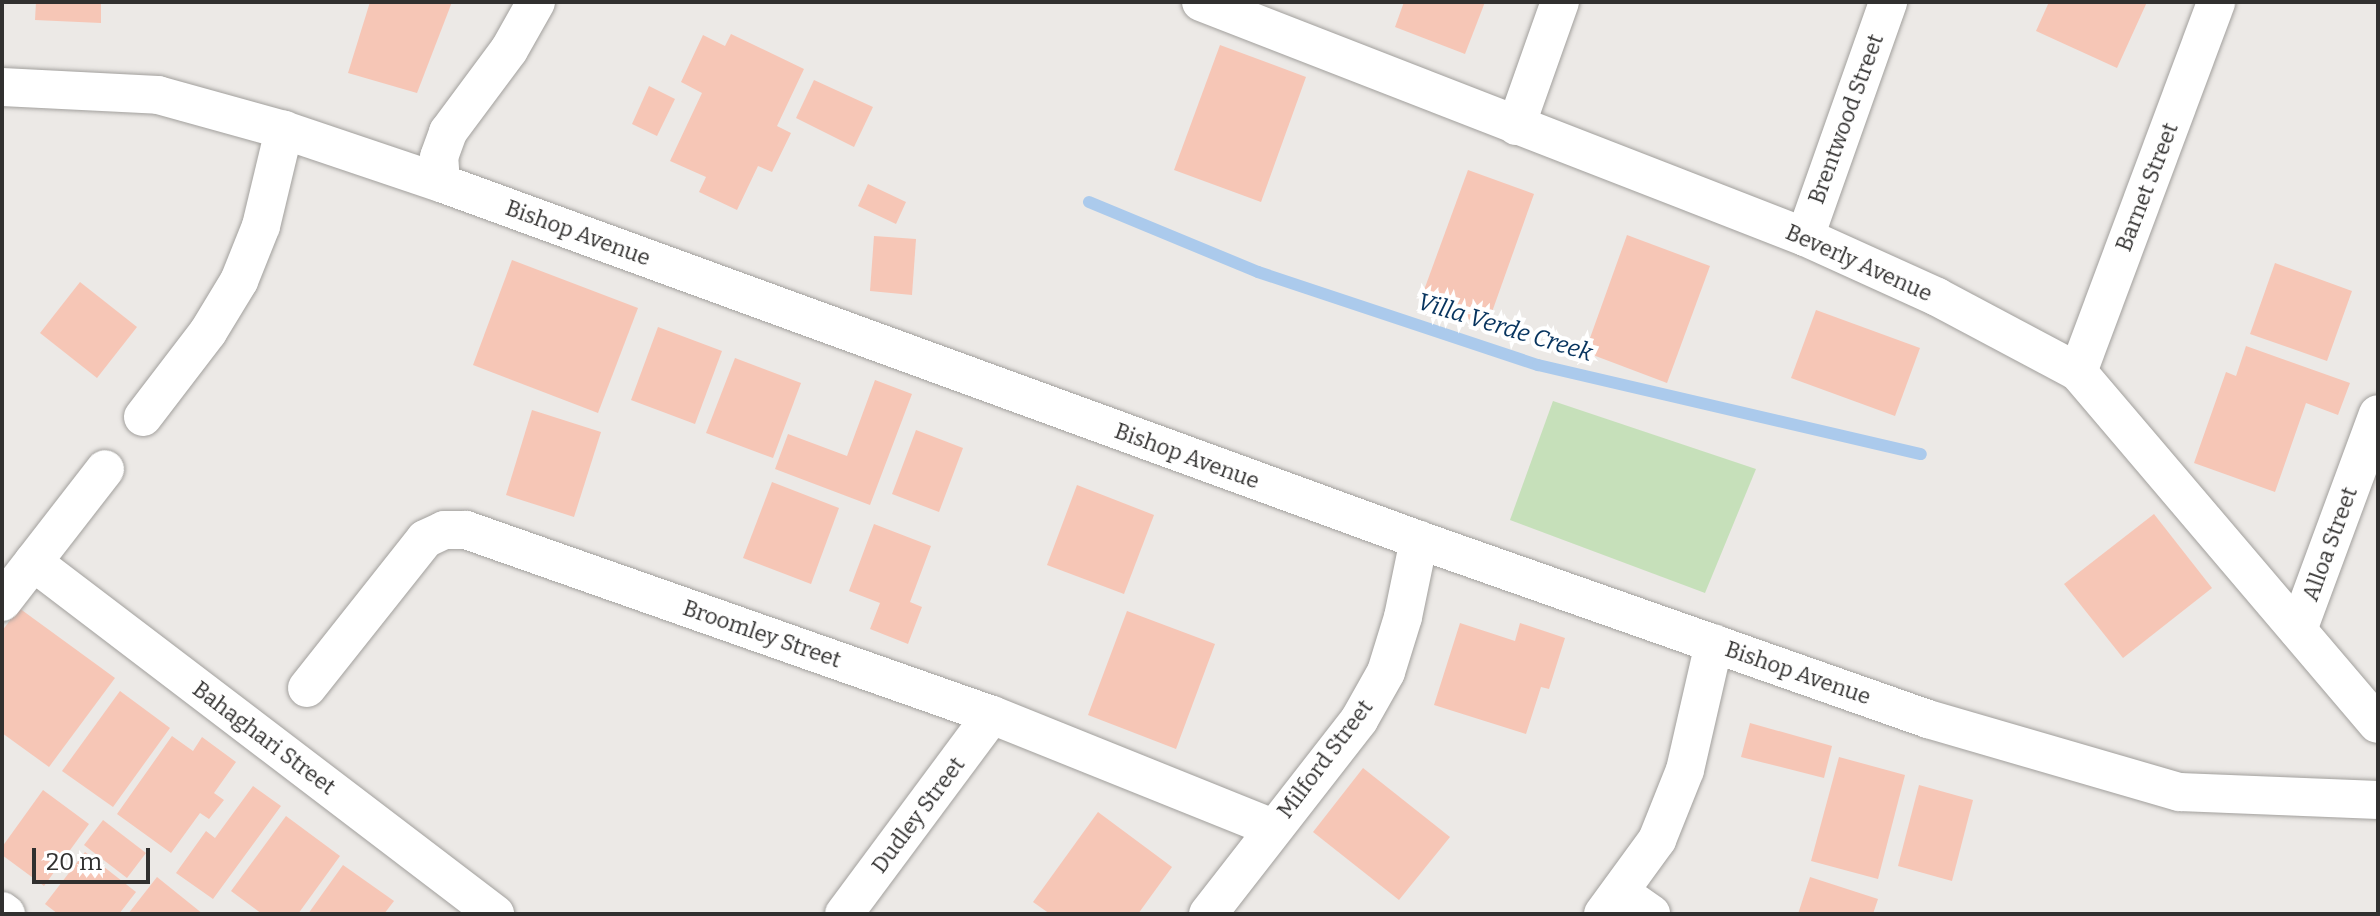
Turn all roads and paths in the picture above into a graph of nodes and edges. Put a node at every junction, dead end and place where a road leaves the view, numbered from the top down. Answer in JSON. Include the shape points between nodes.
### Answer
{"nodes":[{"id":1,"x":536,"y":2,"type":"edge"},
{"id":2,"x":1560,"y":2,"type":"edge"},
{"id":3,"x":1888,"y":2,"type":"edge"},
{"id":4,"x":2216,"y":2,"type":"edge"},
{"id":5,"x":1226,"y":6,"type":"edge"},
{"id":6,"x":2,"y":87,"type":"edge"},
{"id":7,"x":1516,"y":126,"type":"junction"},
{"id":8,"x":284,"y":130,"type":"junction"},
{"id":9,"x":441,"y":183,"type":"junction"},
{"id":10,"x":1805,"y":237,"type":"junction"},
{"id":11,"x":2078,"y":372,"type":"junction"},
{"id":12,"x":2378,"y":414,"type":"edge"},
{"id":13,"x":143,"y":417,"type":"dead end"},
{"id":14,"x":105,"y":469,"type":"dead end"},
{"id":15,"x":1419,"y":540,"type":"junction"},
{"id":16,"x":33,"y":562,"type":"junction"},
{"id":17,"x":2,"y":602,"type":"edge"},
{"id":18,"x":2298,"y":630,"type":"junction"},
{"id":19,"x":1714,"y":643,"type":"junction"},
{"id":20,"x":307,"y":688,"type":"dead end"},
{"id":21,"x":992,"y":715,"type":"junction"},
{"id":22,"x":2378,"y":724,"type":"edge"},
{"id":23,"x":2378,"y":800,"type":"edge"},
{"id":24,"x":1273,"y":828,"type":"junction"},
{"id":25,"x":1612,"y":903,"type":"edge"},
{"id":26,"x":495,"y":914,"type":"edge"},
{"id":27,"x":844,"y":914,"type":"edge"},
{"id":28,"x":1208,"y":914,"type":"edge"},
{"id":29,"x":1651,"y":914,"type":"edge"}],
"edges":[{"from":1,"to":9,"type":"street","via":[[509,50],[448,132],[439,157]]},
{"from":2,"to":7,"type":"street"},
{"from":3,"to":10,"type":"street","name":"Brentwood Street"},
{"from":4,"to":11,"type":"street","name":"Barnet Street"},
{"from":5,"to":7,"type":"street","name":"Beverly Avenue"},
{"from":6,"to":8,"type":"street","name":"Bishop Avenue","via":[[158,95]]},
{"from":7,"to":10,"type":"street","name":"Beverly Avenue"},
{"from":8,"to":9,"type":"street","name":"Bishop Avenue"},
{"from":8,"to":13,"type":"street","via":[[261,226],[239,281],[208,332]]},
{"from":9,"to":15,"type":"street","name":"Bishop Avenue"},
{"from":10,"to":11,"type":"street","name":"Beverly Avenue","via":[[1937,297]]},
{"from":11,"to":18,"type":"street","name":"Beverly Avenue"},
{"from":12,"to":18,"type":"street","name":"Alloa Street"},
{"from":14,"to":16,"type":"street"},
{"from":15,"to":19,"type":"street","name":"Bishop Avenue"},
{"from":15,"to":24,"type":"street","name":"Milford Street","via":[[1386,672],[1359,720]]},
{"from":16,"to":17,"type":"street"},
{"from":16,"to":26,"type":"street","name":"Bahaghari Street"},
{"from":18,"to":22,"type":"street","name":"Beverly Avenue"},
{"from":19,"to":23,"type":"street","name":"Bishop Avenue","via":[[1928,719],[2146,784],[2180,792]]},
{"from":19,"to":25,"type":"street","via":[[1685,770],[1657,840]]},
{"from":20,"to":21,"type":"street","name":"Broomley Street","via":[[425,539],[444,530],[466,530]]},
{"from":21,"to":24,"type":"street","name":"Broomley Street"},
{"from":21,"to":27,"type":"street","name":"Dudley Street"},
{"from":24,"to":28,"type":"street","name":"Milford Street"},
{"from":25,"to":29,"type":"street"}]}
